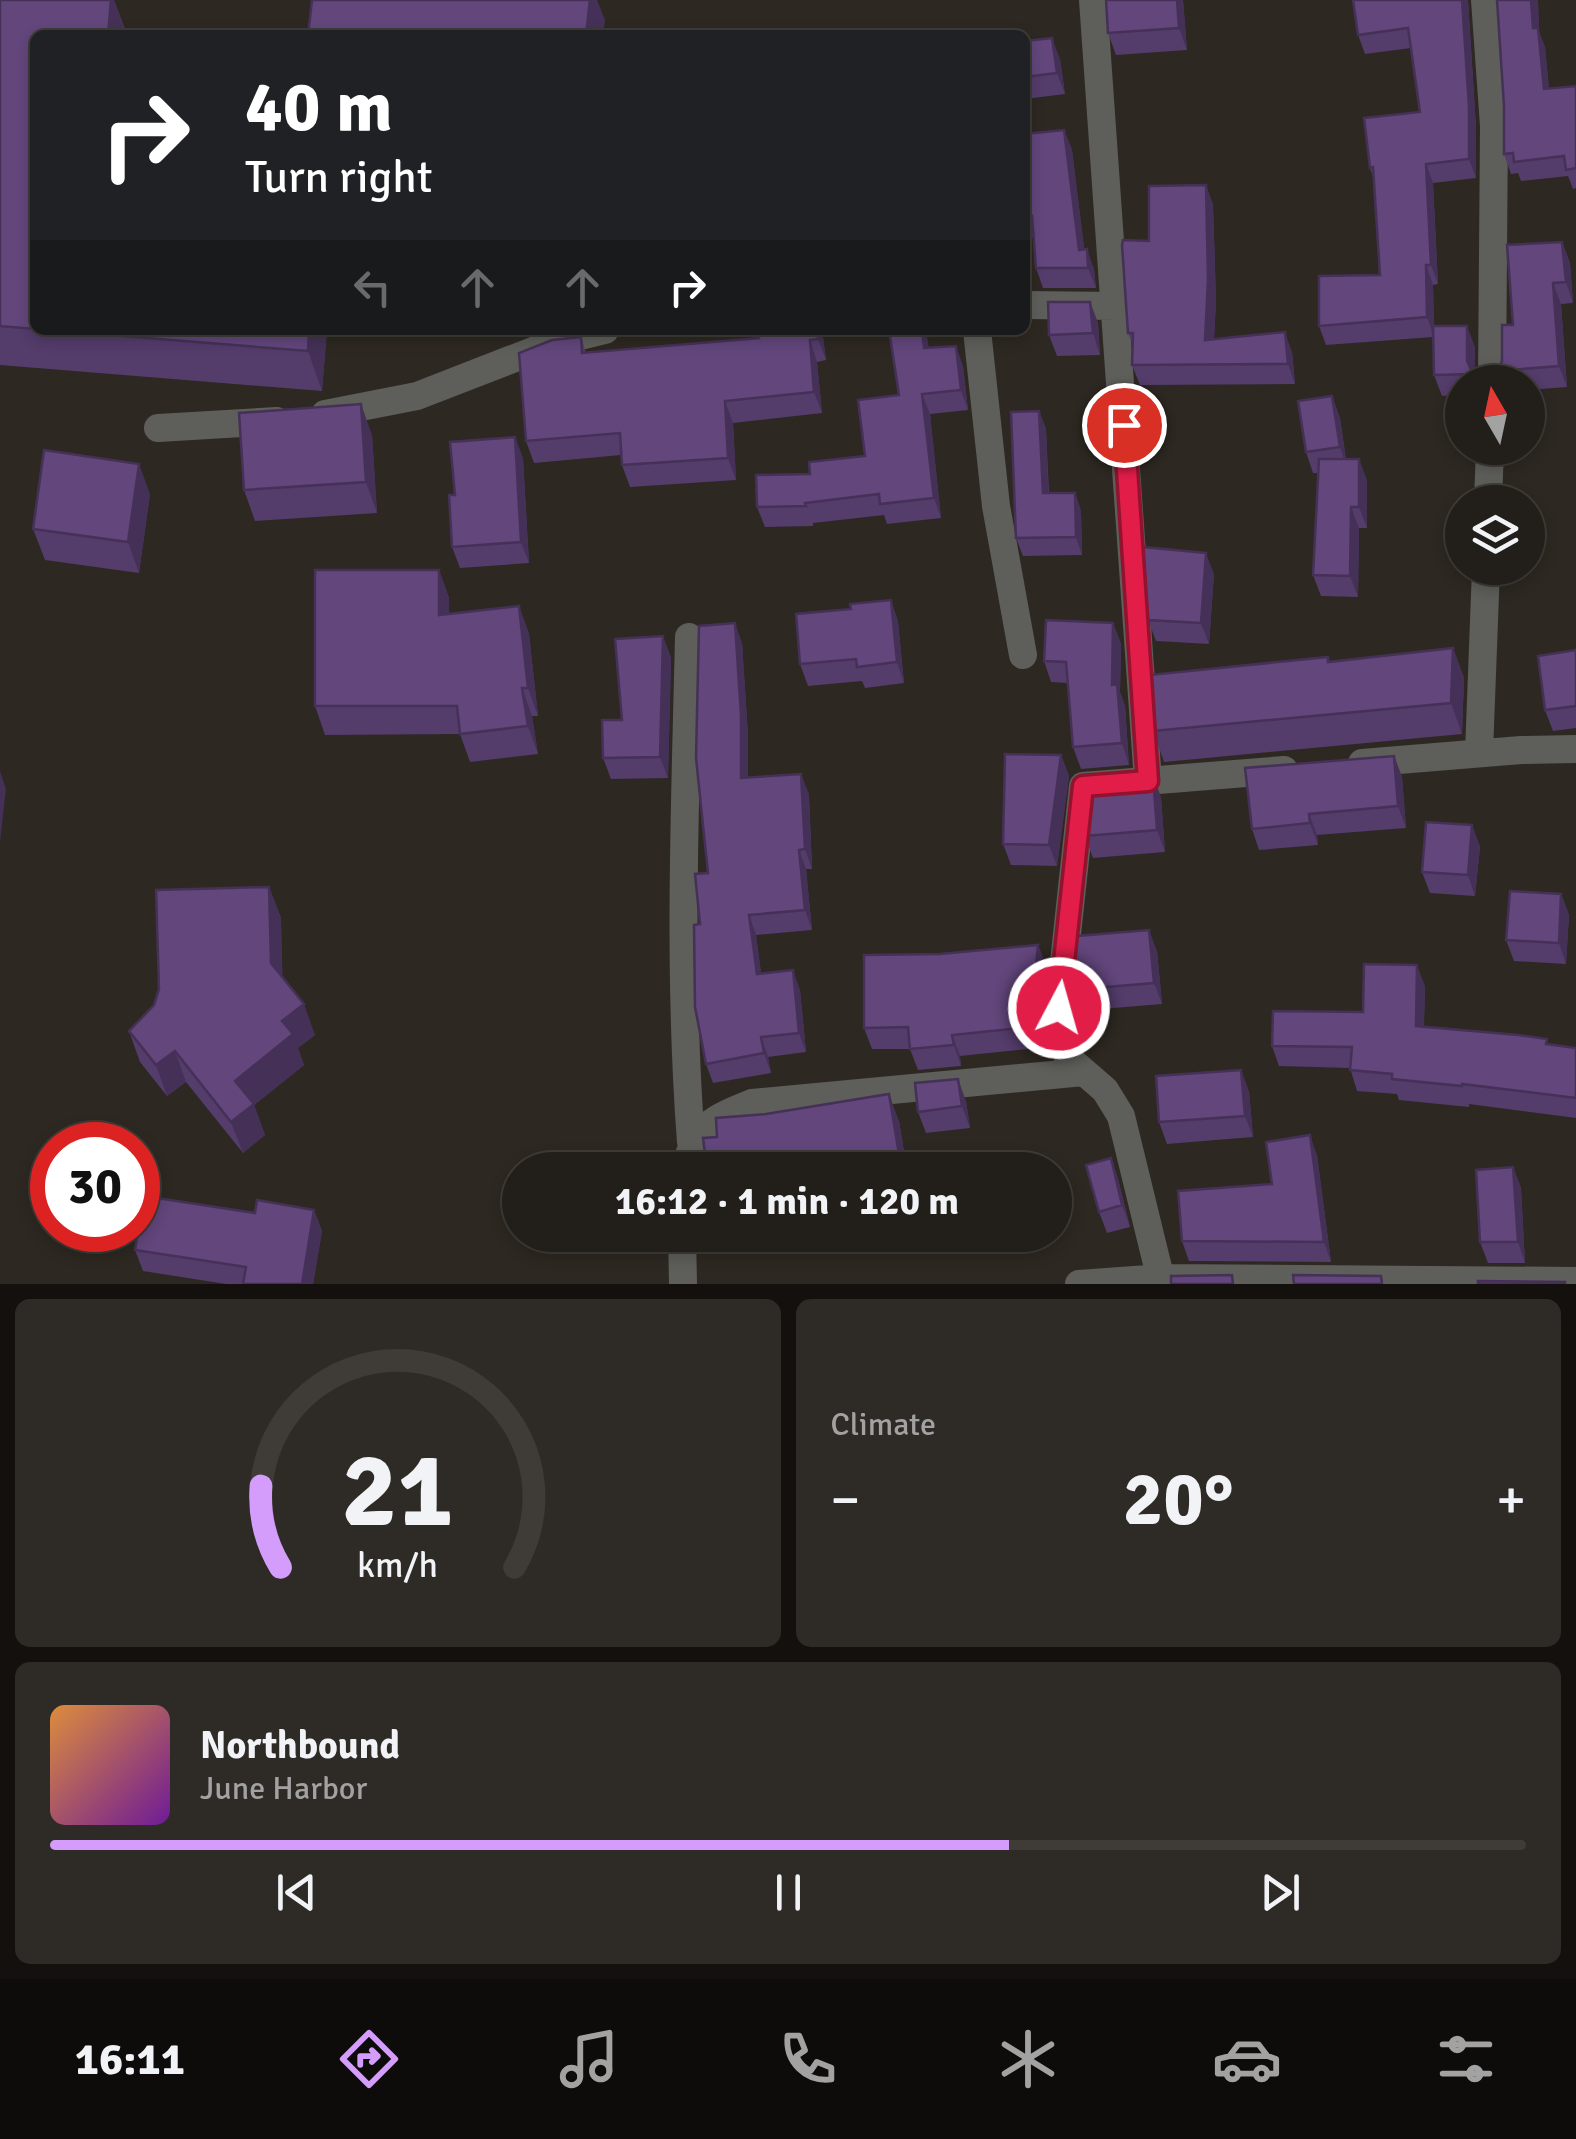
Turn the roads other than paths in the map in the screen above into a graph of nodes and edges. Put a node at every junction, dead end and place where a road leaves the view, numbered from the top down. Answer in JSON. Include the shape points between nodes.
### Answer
{"nodes":[{"id":1,"x":1093,"y":0,"type":"edge"},
{"id":2,"x":1485,"y":0,"type":"edge"},
{"id":3,"x":1030,"y":305,"type":"edge"},
{"id":4,"x":1116,"y":306,"type":"junction"},
{"id":5,"x":584,"y":335,"type":"edge"},
{"id":6,"x":978,"y":335,"type":"edge"},
{"id":7,"x":1492,"y":365,"type":"edge"},
{"id":8,"x":158,"y":428,"type":"dead end"},
{"id":9,"x":1485,"y":585,"type":"edge"},
{"id":10,"x":689,"y":637,"type":"dead end"},
{"id":11,"x":1023,"y":655,"type":"dead end"},
{"id":12,"x":1576,"y":750,"type":"edge"},
{"id":13,"x":1479,"y":754,"type":"junction"},
{"id":14,"x":1148,"y":781,"type":"junction"},
{"id":15,"x":1084,"y":1072,"type":"junction"},
{"id":16,"x":688,"y":1152,"type":"edge"},
{"id":17,"x":691,"y":1152,"type":"edge"},
{"id":18,"x":682,"y":1252,"type":"edge"},
{"id":19,"x":1162,"y":1281,"type":"edge"},
{"id":20,"x":1576,"y":1281,"type":"edge"},
{"id":21,"x":683,"y":1284,"type":"edge"},
{"id":22,"x":1079,"y":1284,"type":"edge"}],
"edges":[{"from":1,"to":4,"type":"street"},
{"from":2,"to":7,"type":"street","via":[[1494,126]]},
{"from":3,"to":4,"type":"street"},
{"from":4,"to":14,"type":"street"},
{"from":5,"to":8,"type":"street","via":[[417,396],[365,408]]},
{"from":6,"to":11,"type":"street","via":[[996,506]]},
{"from":9,"to":13,"type":"street"},
{"from":10,"to":16,"type":"street","via":[[681,894]]},
{"from":12,"to":13,"type":"street"},
{"from":13,"to":14,"type":"street"},
{"from":14,"to":15,"type":"street","via":[[1083,786],[1059,1008],[1068,1058]]},
{"from":15,"to":17,"type":"street","via":[[752,1103],[716,1118]]},
{"from":15,"to":19,"type":"street","via":[[1121,1116]]},
{"from":18,"to":21,"type":"street"},
{"from":19,"to":20,"type":"street"},
{"from":19,"to":22,"type":"street"}]}
